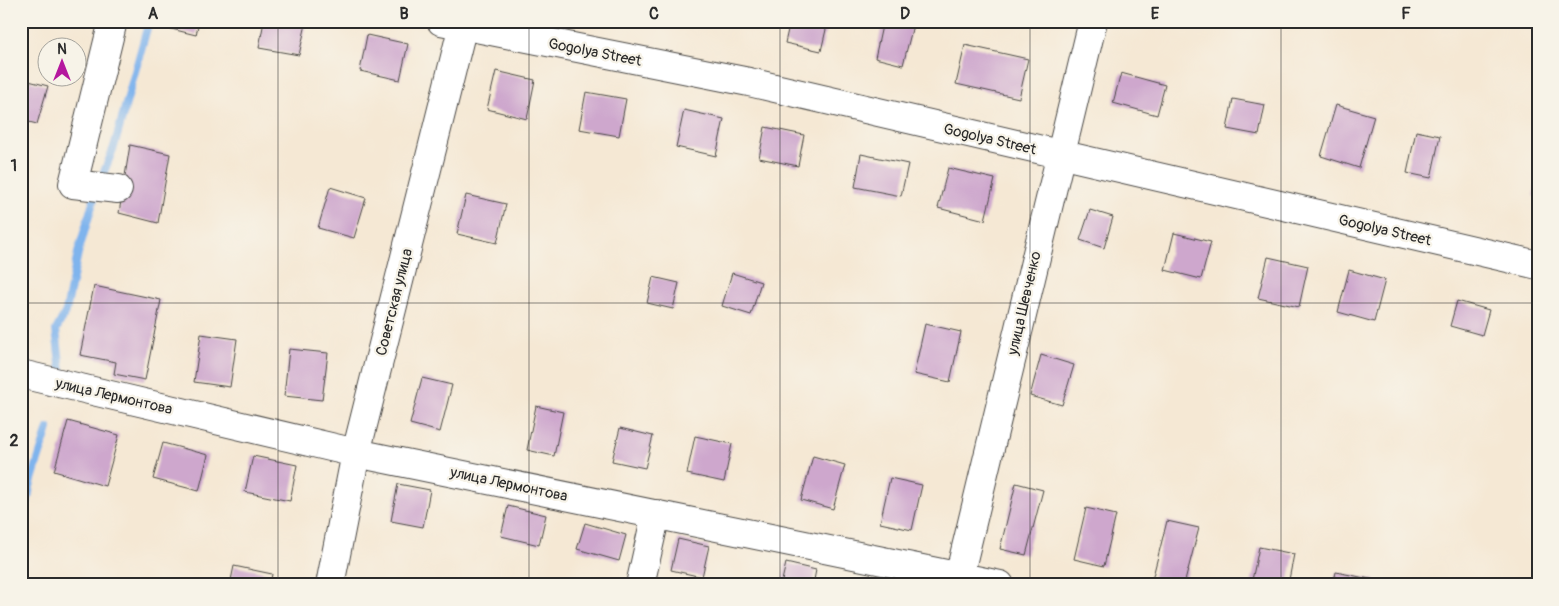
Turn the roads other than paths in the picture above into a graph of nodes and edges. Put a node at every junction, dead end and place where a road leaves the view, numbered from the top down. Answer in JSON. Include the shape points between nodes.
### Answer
{"nodes":[{"id":1,"x":113,"y":21,"type":"edge"},
{"id":2,"x":1093,"y":21,"type":"edge"},
{"id":3,"x":456,"y":23,"type":"edge"},
{"id":4,"x":1059,"y":155,"type":"junction"},
{"id":5,"x":118,"y":189,"type":"dead end"},
{"id":6,"x":1538,"y":265,"type":"edge"},
{"id":7,"x":21,"y":374,"type":"edge"},
{"id":8,"x":356,"y":453,"type":"junction"},
{"id":9,"x":656,"y":514,"type":"junction"},
{"id":10,"x":958,"y":580,"type":"edge"},
{"id":11,"x":330,"y":585,"type":"edge"},
{"id":12,"x":640,"y":585,"type":"edge"},
{"id":13,"x":1000,"y":585,"type":"edge"}],
"edges":[{"from":1,"to":5,"type":"street","via":[[73,184]]},
{"from":2,"to":4,"type":"street","name":"улица Шевченко"},
{"from":3,"to":4,"type":"street","name":"Gogolya Street","via":[[749,82]]},
{"from":3,"to":8,"type":"street","name":"Советская улица"},
{"from":4,"to":6,"type":"street","name":"Gogolya Street"},
{"from":4,"to":10,"type":"street","name":"улица Шевченко"},
{"from":7,"to":8,"type":"street","name":"улица Лермонтова"},
{"from":8,"to":9,"type":"street","name":"улица Лермонтова"},
{"from":8,"to":11,"type":"street","name":"Советская улица"},
{"from":9,"to":10,"type":"street","name":"улица Лермонтова"},
{"from":9,"to":12,"type":"street"},
{"from":10,"to":13,"type":"street","name":"улица Лермонтова"}]}
